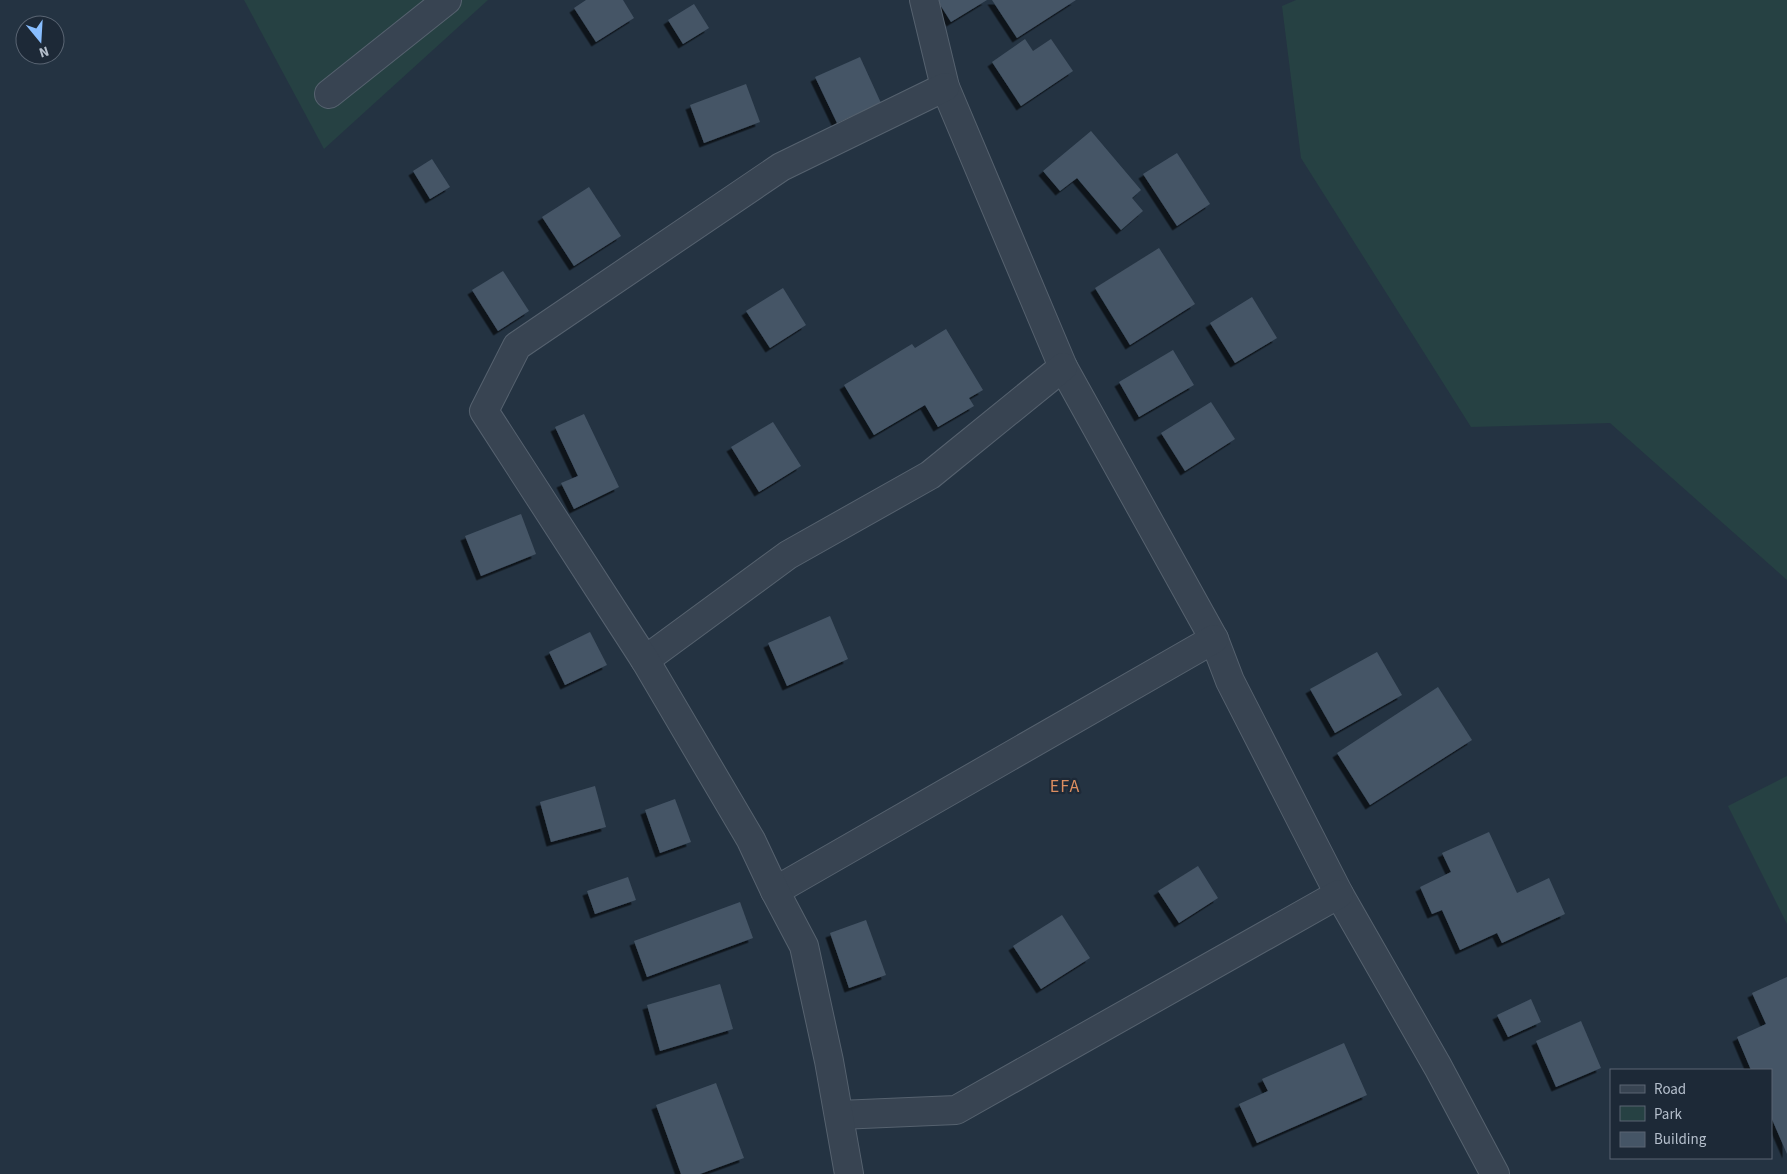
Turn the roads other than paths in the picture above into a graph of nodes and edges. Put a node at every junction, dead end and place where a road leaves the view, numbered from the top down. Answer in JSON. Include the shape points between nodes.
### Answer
{"nodes":[{"id":1,"x":447,"y":0,"type":"edge"},
{"id":2,"x":924,"y":0,"type":"edge"},
{"id":3,"x":944,"y":87,"type":"junction"},
{"id":4,"x":329,"y":94,"type":"dead end"},
{"id":5,"x":1062,"y":367,"type":"junction"},
{"id":6,"x":1214,"y":640,"type":"junction"},
{"id":7,"x":645,"y":660,"type":"junction"},
{"id":8,"x":775,"y":891,"type":"junction"},
{"id":9,"x":1339,"y":894,"type":"junction"},
{"id":10,"x":839,"y":1115,"type":"junction"},
{"id":11,"x":849,"y":1174,"type":"edge"},
{"id":12,"x":1495,"y":1174,"type":"edge"}],
"edges":[{"from":1,"to":4,"type":"street"},
{"from":2,"to":3,"type":"street"},
{"from":3,"to":5,"type":"street"},
{"from":3,"to":7,"type":"street","via":[[781,167],[517,346],[484,411]]},
{"from":5,"to":6,"type":"street"},
{"from":5,"to":7,"type":"street","via":[[930,475],[788,555]]},
{"from":6,"to":8,"type":"street"},
{"from":6,"to":9,"type":"street","via":[[1230,682]]},
{"from":7,"to":8,"type":"street","via":[[751,840]]},
{"from":8,"to":10,"type":"street","via":[[804,946]]},
{"from":9,"to":10,"type":"street","via":[[956,1110]]},
{"from":9,"to":12,"type":"street"},
{"from":10,"to":11,"type":"street"}]}
